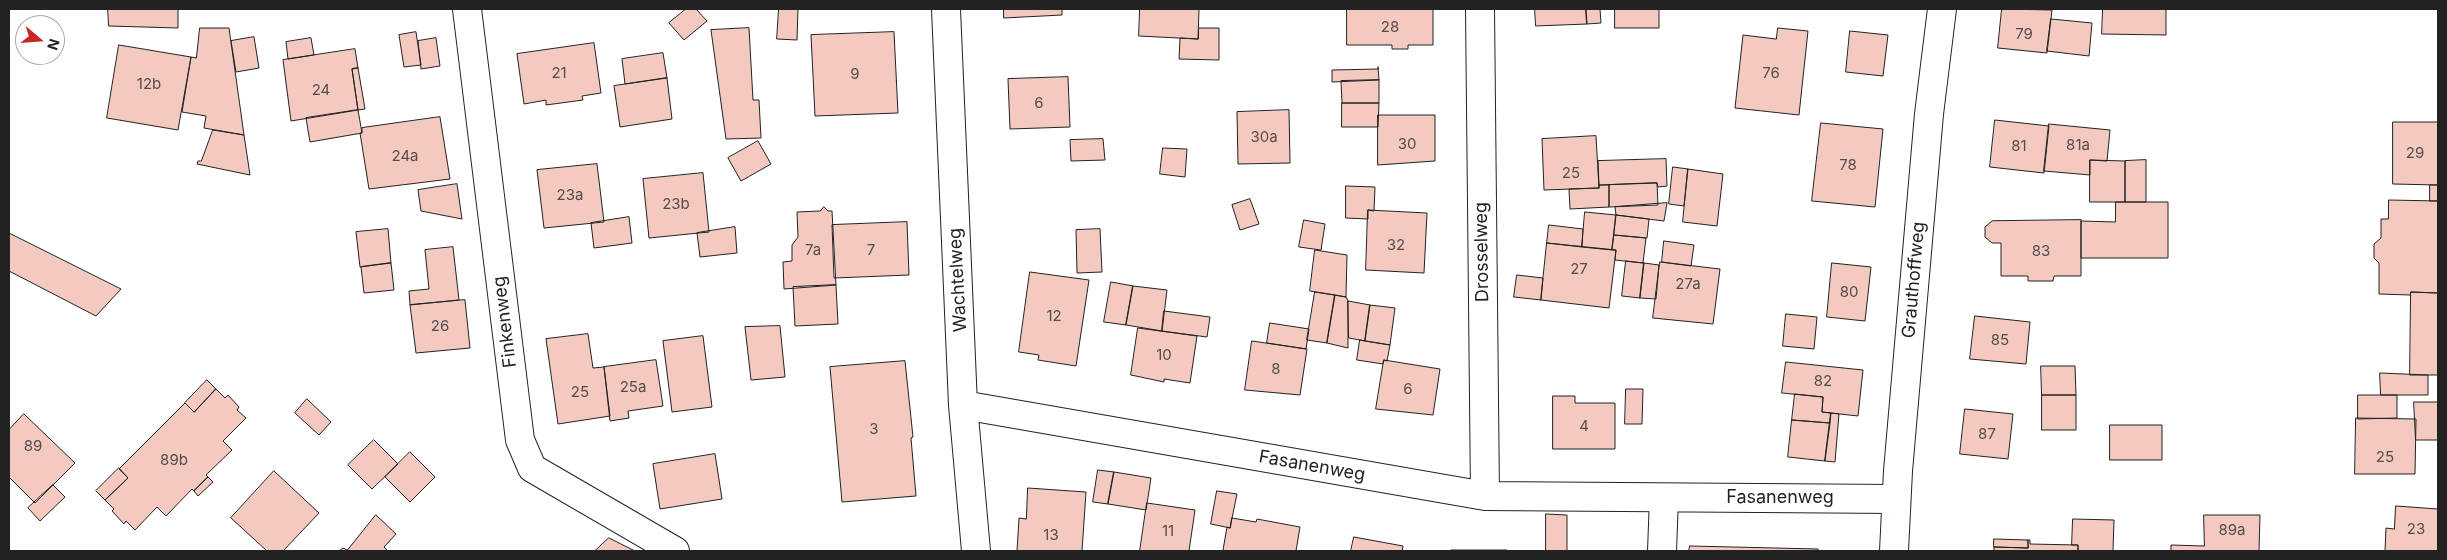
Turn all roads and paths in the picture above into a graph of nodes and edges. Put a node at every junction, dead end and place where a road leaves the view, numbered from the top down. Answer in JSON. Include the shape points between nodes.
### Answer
{"nodes":[{"id":1,"x":467,"y":9,"type":"edge"},
{"id":2,"x":946,"y":9,"type":"edge"},
{"id":3,"x":1480,"y":9,"type":"edge"},
{"id":4,"x":1942,"y":9,"type":"edge"},
{"id":5,"x":964,"y":406,"type":"junction"},
{"id":6,"x":1485,"y":496,"type":"junction"},
{"id":7,"x":1664,"y":498,"type":"junction"},
{"id":8,"x":1896,"y":499,"type":"junction"},
{"id":9,"x":675,"y":551,"type":"edge"},
{"id":10,"x":976,"y":551,"type":"edge"},
{"id":11,"x":1662,"y":551,"type":"edge"},
{"id":12,"x":1894,"y":551,"type":"edge"}],
"edges":[{"from":1,"to":9,"type":"street","name":"Finkenweg","via":[[520,440],[532,468]]},
{"from":2,"to":5,"type":"street","name":"Wachtelweg"},
{"from":3,"to":6,"type":"street","name":"Drosselweg"},
{"from":4,"to":8,"type":"street","name":"Grauthoffweg","via":[[1929,114]]},
{"from":5,"to":6,"type":"street","name":"Fasanenweg"},
{"from":5,"to":10,"type":"street","name":"Wachtelweg"},
{"from":6,"to":7,"type":"street","name":"Fasanenweg"},
{"from":7,"to":8,"type":"street","name":"Fasanenweg"},
{"from":7,"to":11,"type":"street"},
{"from":8,"to":12,"type":"street","name":"Grauthoffweg"}]}
